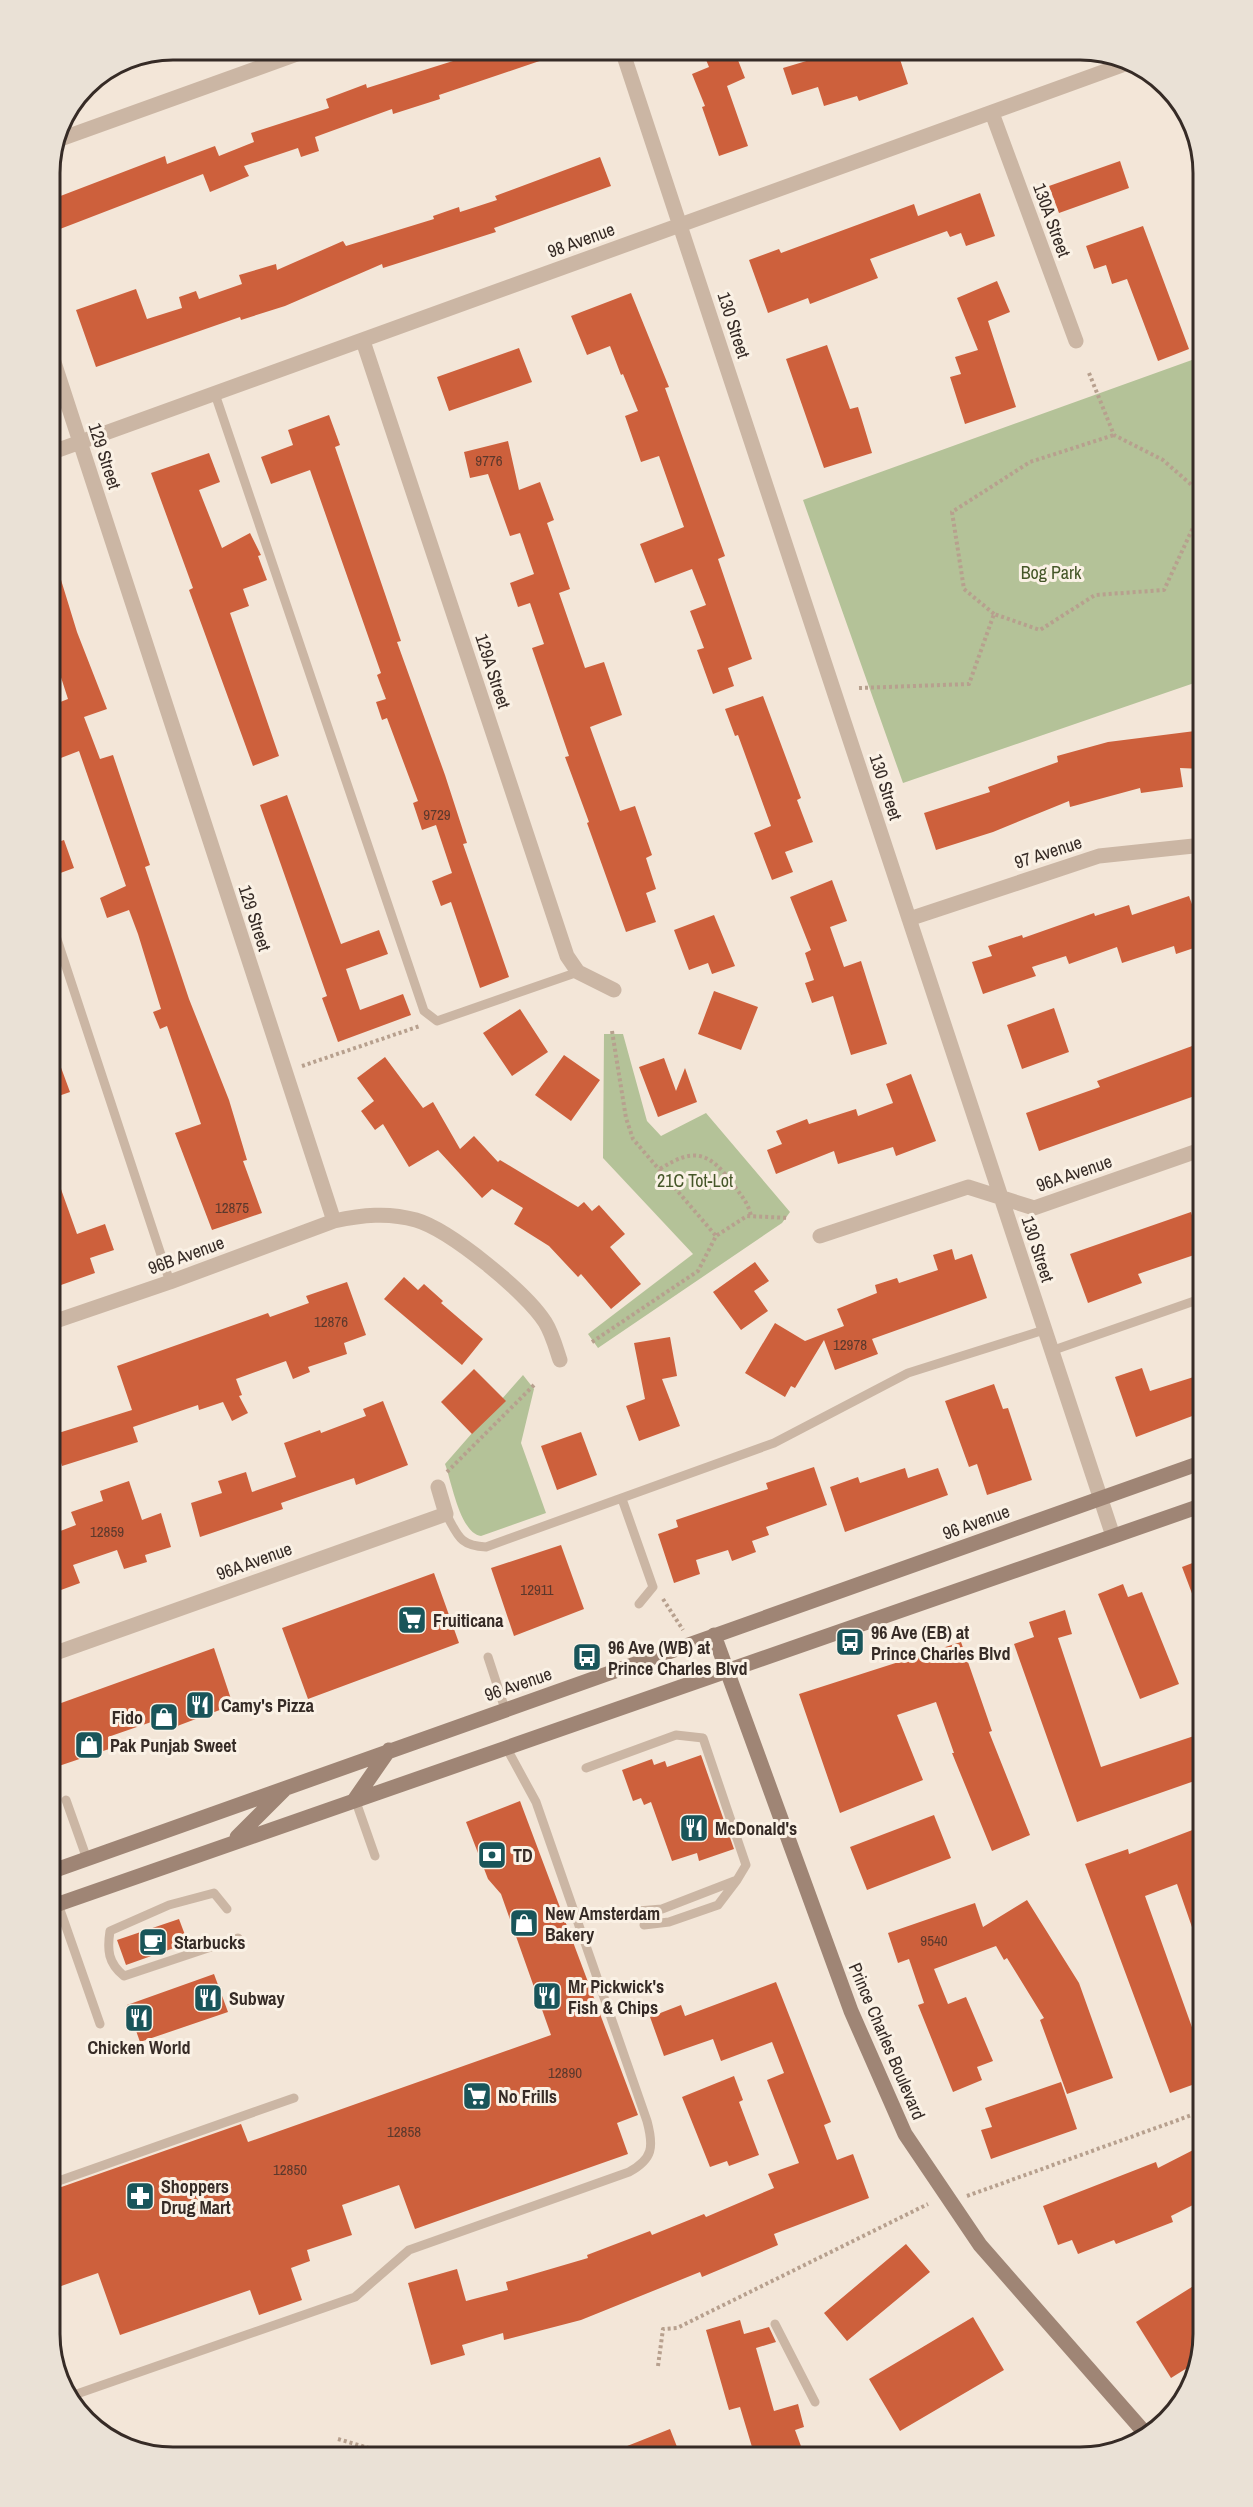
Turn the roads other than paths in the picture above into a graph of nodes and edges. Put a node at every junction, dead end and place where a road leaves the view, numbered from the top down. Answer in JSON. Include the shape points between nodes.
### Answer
{"nodes":[{"id":1,"x":280,"y":60,"type":"edge"},
{"id":2,"x":625,"y":60,"type":"edge"},
{"id":3,"x":1118,"y":67,"type":"edge"},
{"id":4,"x":992,"y":113,"type":"junction"},
{"id":5,"x":67,"y":137,"type":"edge"},
{"id":6,"x":680,"y":225,"type":"junction"},
{"id":7,"x":363,"y":341,"type":"junction"},
{"id":8,"x":1076,"y":341,"type":"dead end"},
{"id":9,"x":60,"y":380,"type":"edge"},
{"id":10,"x":216,"y":394,"type":"junction"},
{"id":11,"x":81,"y":442,"type":"junction"},
{"id":12,"x":60,"y":449,"type":"edge"},
{"id":13,"x":1193,"y":846,"type":"edge"},
{"id":14,"x":909,"y":919,"type":"junction"},
{"id":15,"x":60,"y":948,"type":"edge"},
{"id":16,"x":578,"y":972,"type":"junction"},
{"id":17,"x":614,"y":990,"type":"dead end"},
{"id":18,"x":1193,"y":1152,"type":"edge"},
{"id":19,"x":1000,"y":1196,"type":"junction"},
{"id":20,"x":334,"y":1221,"type":"junction"},
{"id":21,"x":820,"y":1236,"type":"dead end"},
{"id":22,"x":170,"y":1282,"type":"junction"},
{"id":23,"x":1193,"y":1302,"type":"edge"},
{"id":24,"x":60,"y":1320,"type":"edge"},
{"id":25,"x":1044,"y":1330,"type":"junction"},
{"id":26,"x":1052,"y":1351,"type":"junction"},
{"id":27,"x":560,"y":1360,"type":"dead end"},
{"id":28,"x":1193,"y":1466,"type":"edge"},
{"id":29,"x":438,"y":1487,"type":"dead end"},
{"id":30,"x":1101,"y":1498,"type":"junction"},
{"id":31,"x":622,"y":1499,"type":"junction"},
{"id":32,"x":1193,"y":1508,"type":"edge"},
{"id":33,"x":446,"y":1514,"type":"junction"},
{"id":34,"x":1113,"y":1536,"type":"junction"},
{"id":35,"x":639,"y":1604,"type":"dead end"},
{"id":36,"x":714,"y":1635,"type":"junction"},
{"id":37,"x":60,"y":1651,"type":"edge"},
{"id":38,"x":488,"y":1657,"type":"dead end"},
{"id":39,"x":726,"y":1670,"type":"junction"},
{"id":40,"x":505,"y":1709,"type":"junction"},
{"id":41,"x":506,"y":1747,"type":"junction"},
{"id":42,"x":389,"y":1749,"type":"junction"},
{"id":43,"x":586,"y":1768,"type":"dead end"},
{"id":44,"x":286,"y":1788,"type":"junction"},
{"id":45,"x":354,"y":1799,"type":"junction"},
{"id":46,"x":66,"y":1800,"type":"dead end"},
{"id":47,"x":233,"y":1842,"type":"junction"},
{"id":48,"x":375,"y":1856,"type":"dead end"},
{"id":49,"x":87,"y":1859,"type":"junction"},
{"id":50,"x":60,"y":1868,"type":"edge"},
{"id":51,"x":737,"y":1880,"type":"junction"},
{"id":52,"x":60,"y":1904,"type":"edge"},
{"id":53,"x":227,"y":1909,"type":"dead end"},
{"id":54,"x":638,"y":1911,"type":"dead end"},
{"id":55,"x":60,"y":1921,"type":"edge"},
{"id":56,"x":644,"y":1925,"type":"dead end"},
{"id":57,"x":238,"y":1938,"type":"dead end"},
{"id":58,"x":100,"y":2024,"type":"dead end"},
{"id":59,"x":294,"y":2098,"type":"dead end"},
{"id":60,"x":60,"y":2180,"type":"edge"},
{"id":61,"x":775,"y":2324,"type":"dead end"},
{"id":62,"x":77,"y":2394,"type":"edge"},
{"id":63,"x":815,"y":2402,"type":"dead end"},
{"id":64,"x":1141,"y":2429,"type":"edge"}],
"edges":[{"from":1,"to":5,"type":"street"},
{"from":2,"to":6,"type":"street","name":"130 Street"},
{"from":3,"to":4,"type":"street","name":"98 Avenue"},
{"from":4,"to":6,"type":"street","name":"98 Avenue"},
{"from":4,"to":8,"type":"street","name":"130A Street"},
{"from":6,"to":7,"type":"street","name":"98 Avenue"},
{"from":6,"to":14,"type":"street","name":"130 Street"},
{"from":7,"to":10,"type":"street","name":"98 Avenue"},
{"from":7,"to":16,"type":"street","name":"129A Street","via":[[567,956]]},
{"from":9,"to":11,"type":"street","name":"129 Street"},
{"from":10,"to":11,"type":"street","name":"98 Avenue"},
{"from":10,"to":16,"type":"lane","via":[[424,1011],[437,1021]]},
{"from":11,"to":12,"type":"street","name":"98 Avenue"},
{"from":11,"to":20,"type":"street","name":"129 Street"},
{"from":13,"to":14,"type":"street","name":"97 Avenue","via":[[1099,856]]},
{"from":14,"to":19,"type":"street","name":"130 Street"},
{"from":15,"to":22,"type":"lane"},
{"from":16,"to":17,"type":"street"},
{"from":18,"to":19,"type":"street","name":"96A Avenue","via":[[1034,1208]]},
{"from":19,"to":21,"type":"street","name":"96A Avenue","via":[[968,1187]]},
{"from":19,"to":25,"type":"street","name":"130 Street"},
{"from":20,"to":22,"type":"street","name":"96B Avenue"},
{"from":20,"to":27,"type":"street","via":[[391,1215],[416,1220],[443,1232],[470,1250],[528,1302],[546,1322]]},
{"from":22,"to":24,"type":"street","name":"96B Avenue"},
{"from":23,"to":26,"type":"lane"},
{"from":25,"to":26,"type":"street","name":"130 Street"},
{"from":25,"to":31,"type":"lane","via":[[908,1374],[774,1443]]},
{"from":26,"to":30,"type":"street","name":"130 Street"},
{"from":28,"to":30,"type":"main road","name":"96 Avenue"},
{"from":29,"to":33,"type":"street"},
{"from":30,"to":34,"type":"street","name":"130 Street"},
{"from":30,"to":36,"type":"main road","name":"96 Avenue"},
{"from":31,"to":33,"type":"lane","via":[[486,1547],[471,1546],[461,1540]]},
{"from":31,"to":35,"type":"lane","via":[[653,1587]]},
{"from":32,"to":34,"type":"main road"},
{"from":33,"to":37,"type":"street","name":"96A Avenue"},
{"from":34,"to":39,"type":"main road"},
{"from":36,"to":39,"type":"main road","name":"Prince Charles Boulevard"},
{"from":36,"to":40,"type":"main road","name":"96 Avenue"},
{"from":38,"to":40,"type":"lane"},
{"from":39,"to":41,"type":"main road"},
{"from":39,"to":64,"type":"main road","name":"Prince Charles Boulevard","via":[[851,2011],[905,2134],[980,2245]]},
{"from":40,"to":42,"type":"main road","name":"96 Avenue"},
{"from":41,"to":45,"type":"main road"},
{"from":41,"to":62,"type":"lane","via":[[540,1813],[647,2121],[652,2138],[650,2154],[628,2172],[409,2250],[355,2297]]},
{"from":42,"to":44,"type":"main road","name":"96 Avenue"},
{"from":42,"to":45,"type":"main road"},
{"from":43,"to":51,"type":"lane","via":[[676,1736],[703,1738],[746,1865]]},
{"from":44,"to":47,"type":"main road"},
{"from":44,"to":49,"type":"main road","name":"96 Avenue"},
{"from":45,"to":47,"type":"main road"},
{"from":45,"to":48,"type":"lane"},
{"from":46,"to":49,"type":"lane"},
{"from":47,"to":52,"type":"main road"},
{"from":49,"to":50,"type":"main road","name":"96 Avenue"},
{"from":51,"to":54,"type":"lane","via":[[662,1909]]},
{"from":51,"to":56,"type":"lane","via":[[718,1905],[669,1922]]},
{"from":53,"to":57,"type":"lane","via":[[214,1893],[169,1905],[110,1931],[107,1949],[113,1967],[124,1976]]},
{"from":55,"to":58,"type":"lane"},
{"from":59,"to":60,"type":"lane"},
{"from":61,"to":63,"type":"lane"}]}
